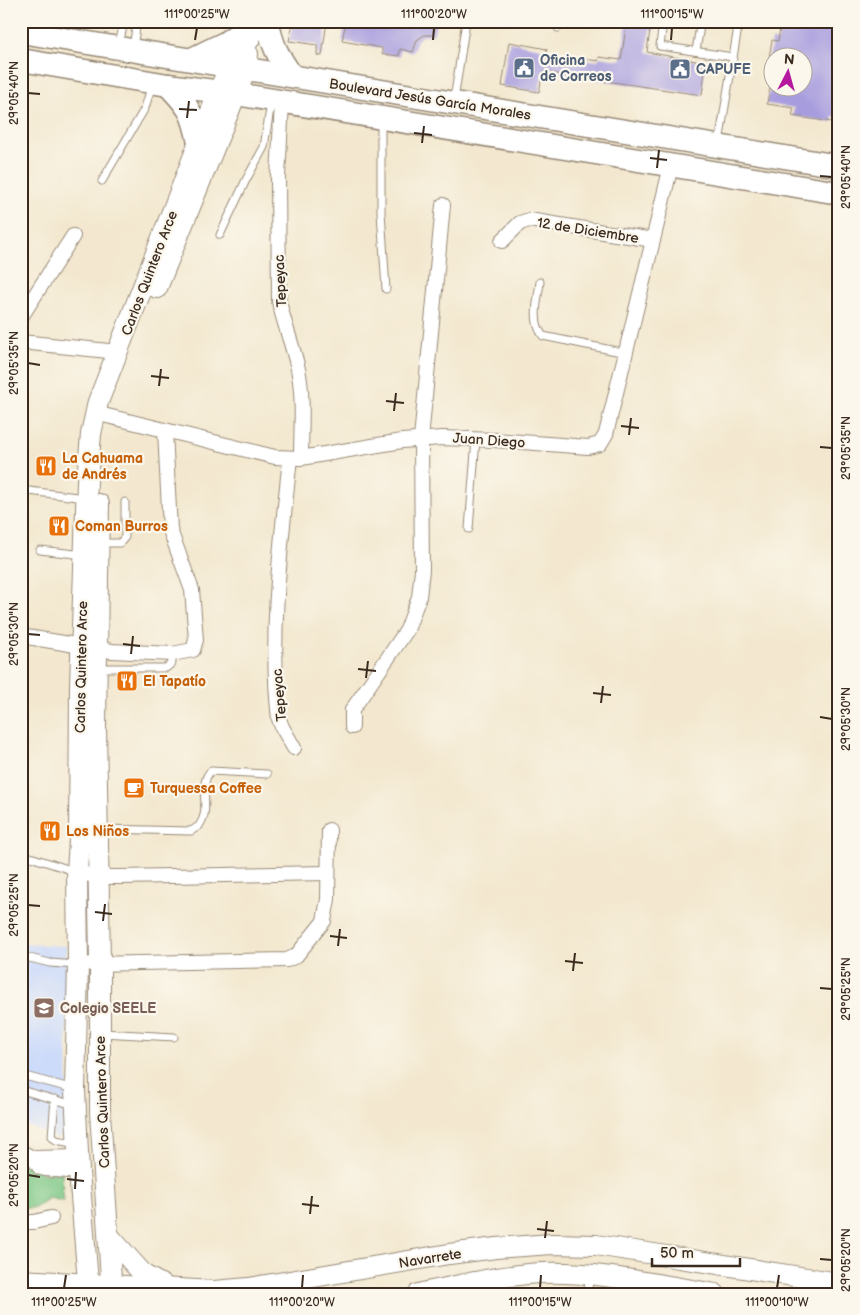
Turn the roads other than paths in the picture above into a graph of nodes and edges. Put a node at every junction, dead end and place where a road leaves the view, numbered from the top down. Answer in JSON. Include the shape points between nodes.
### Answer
{"nodes":[{"id":1,"x":124,"y":21,"type":"edge"},
{"id":2,"x":137,"y":21,"type":"edge"},
{"id":3,"x":268,"y":21,"type":"edge"},
{"id":4,"x":466,"y":21,"type":"edge"},
{"id":5,"x":663,"y":21,"type":"edge"},
{"id":6,"x":698,"y":21,"type":"edge"},
{"id":7,"x":739,"y":21,"type":"edge"},
{"id":8,"x":255,"y":27,"type":"edge"},
{"id":9,"x":21,"y":32,"type":"edge"},
{"id":10,"x":126,"y":49,"type":"junction"},
{"id":11,"x":696,"y":51,"type":"junction"},
{"id":12,"x":733,"y":57,"type":"junction"},
{"id":13,"x":192,"y":59,"type":"junction"},
{"id":14,"x":21,"y":60,"type":"edge"},
{"id":15,"x":238,"y":67,"type":"junction"},
{"id":16,"x":292,"y":76,"type":"junction"},
{"id":17,"x":160,"y":84,"type":"junction"},
{"id":18,"x":228,"y":93,"type":"junction"},
{"id":19,"x":276,"y":101,"type":"junction"},
{"id":20,"x":454,"y":103,"type":"junction"},
{"id":21,"x":381,"y":118,"type":"junction"},
{"id":22,"x":199,"y":144,"type":"junction"},
{"id":23,"x":718,"y":146,"type":"junction"},
{"id":24,"x":671,"y":166,"type":"junction"},
{"id":25,"x":839,"y":166,"type":"edge"},
{"id":26,"x":102,"y":181,"type":"dead end"},
{"id":27,"x":839,"y":193,"type":"edge"},
{"id":28,"x":443,"y":205,"type":"dead end"},
{"id":29,"x":220,"y":235,"type":"dead end"},
{"id":30,"x":73,"y":236,"type":"dead end"},
{"id":31,"x":169,"y":240,"type":"junction"},
{"id":32,"x":653,"y":240,"type":"junction"},
{"id":33,"x":502,"y":241,"type":"dead end"},
{"id":34,"x":540,"y":282,"type":"dead end"},
{"id":35,"x":386,"y":289,"type":"dead end"},
{"id":36,"x":21,"y":317,"type":"edge"},
{"id":37,"x":21,"y":342,"type":"edge"},
{"id":38,"x":118,"y":352,"type":"junction"},
{"id":39,"x":626,"y":352,"type":"junction"},
{"id":40,"x":101,"y":415,"type":"junction"},
{"id":41,"x":165,"y":431,"type":"junction"},
{"id":42,"x":421,"y":438,"type":"junction"},
{"id":43,"x":476,"y":439,"type":"junction"},
{"id":44,"x":295,"y":458,"type":"junction"},
{"id":45,"x":21,"y":490,"type":"edge"},
{"id":46,"x":86,"y":498,"type":"junction"},
{"id":47,"x":126,"y":502,"type":"dead end"},
{"id":48,"x":469,"y":529,"type":"dead end"},
{"id":49,"x":91,"y":549,"type":"junction"},
{"id":50,"x":40,"y":550,"type":"dead end"},
{"id":51,"x":21,"y":636,"type":"edge"},
{"id":52,"x":89,"y":657,"type":"junction"},
{"id":53,"x":352,"y":727,"type":"dead end"},
{"id":54,"x":294,"y":748,"type":"dead end"},
{"id":55,"x":267,"y":774,"type":"dead end"},
{"id":56,"x":97,"y":829,"type":"junction"},
{"id":57,"x":329,"y":830,"type":"dead end"},
{"id":58,"x":21,"y":854,"type":"edge"},
{"id":59,"x":77,"y":872,"type":"junction"},
{"id":60,"x":328,"y":873,"type":"junction"},
{"id":61,"x":99,"y":877,"type":"junction"},
{"id":62,"x":21,"y":956,"type":"edge"},
{"id":63,"x":100,"y":964,"type":"junction"},
{"id":64,"x":78,"y":965,"type":"junction"},
{"id":65,"x":100,"y":1033,"type":"junction"},
{"id":66,"x":174,"y":1037,"type":"dead end"},
{"id":67,"x":21,"y":1075,"type":"edge"},
{"id":68,"x":21,"y":1090,"type":"edge"},
{"id":69,"x":75,"y":1098,"type":"junction"},
{"id":70,"x":55,"y":1099,"type":"junction"},
{"id":71,"x":27,"y":1155,"type":"edge"},
{"id":72,"x":75,"y":1161,"type":"junction"},
{"id":73,"x":51,"y":1218,"type":"dead end"},
{"id":74,"x":21,"y":1222,"type":"edge"},
{"id":75,"x":109,"y":1236,"type":"junction"},
{"id":76,"x":596,"y":1246,"type":"junction"},
{"id":77,"x":21,"y":1280,"type":"edge"},
{"id":78,"x":591,"y":1281,"type":"edge"},
{"id":79,"x":839,"y":1283,"type":"edge"},
{"id":80,"x":625,"y":1287,"type":"edge"},
{"id":81,"x":168,"y":1288,"type":"junction"},
{"id":82,"x":89,"y":1289,"type":"edge"},
{"id":83,"x":112,"y":1289,"type":"edge"},
{"id":84,"x":418,"y":1294,"type":"edge"},
{"id":85,"x":715,"y":1294,"type":"edge"}],
"edges":[{"from":1,"to":10,"type":"lane"},
{"from":2,"to":10,"type":"lane"},
{"from":3,"to":16,"type":"main road","via":[[274,47]]},
{"from":4,"to":20,"type":"lane"},
{"from":5,"to":11,"type":"lane","via":[[660,46]]},
{"from":6,"to":11,"type":"lane"},
{"from":7,"to":12,"type":"lane"},
{"from":8,"to":13,"type":"main road"},
{"from":8,"to":15,"type":"main road","name":"Carlos Quintero Arce"},
{"from":9,"to":10,"type":"main road","name":"Boulevard Jesús García Morales"},
{"from":10,"to":13,"type":"main road","name":"Boulevard Jesús García Morales"},
{"from":11,"to":12,"type":"lane"},
{"from":12,"to":23,"type":"lane"},
{"from":13,"to":15,"type":"main road","name":"Boulevard Jesús García Morales"},
{"from":14,"to":17,"type":"main road","name":"Boulevard Jesús García Morales"},
{"from":15,"to":16,"type":"main road","name":"Boulevard Jesús García Morales"},
{"from":15,"to":18,"type":"main road","name":"Carlos Quintero Arce"},
{"from":16,"to":20,"type":"main road","name":"Boulevard Jesús García Morales"},
{"from":17,"to":18,"type":"main road","name":"Boulevard Jesús García Morales"},
{"from":17,"to":22,"type":"main road","via":[[188,108]]},
{"from":17,"to":26,"type":"lane"},
{"from":18,"to":19,"type":"main road","name":"Boulevard Jesús García Morales"},
{"from":18,"to":22,"type":"main road","name":"Carlos Quintero Arce"},
{"from":18,"to":31,"type":"main road","name":"Carlos Quintero Arce"},
{"from":19,"to":21,"type":"main road","name":"Boulevard Jesús García Morales"},
{"from":19,"to":29,"type":"lane","via":[[264,146]]},
{"from":19,"to":44,"type":"street","name":"Tepeyac","via":[[279,301],[301,386]]},
{"from":20,"to":23,"type":"main road","name":"Boulevard Jesús García Morales"},
{"from":21,"to":24,"type":"main road","name":"Boulevard Jesús García Morales"},
{"from":21,"to":35,"type":"lane","via":[[381,212]]},
{"from":22,"to":31,"type":"main road","name":"Carlos Quintero Arce"},
{"from":23,"to":25,"type":"main road","name":"Boulevard Jesús García Morales"},
{"from":24,"to":27,"type":"main road","name":"Boulevard Jesús García Morales"},
{"from":24,"to":32,"type":"street","name":"Juan Diego"},
{"from":28,"to":42,"type":"street"},
{"from":30,"to":36,"type":"street"},
{"from":31,"to":38,"type":"main road","name":"Carlos Quintero Arce"},
{"from":31,"to":40,"type":"main road","name":"Carlos Quintero Arce","via":[[114,392]]},
{"from":32,"to":33,"type":"street","name":"12 de Diciembre","via":[[529,220],[520,223]]},
{"from":32,"to":39,"type":"street","name":"Juan Diego"},
{"from":34,"to":39,"type":"lane","via":[[536,319],[537,329],[543,336]]},
{"from":37,"to":38,"type":"street"},
{"from":38,"to":40,"type":"main road","name":"Carlos Quintero Arce"},
{"from":39,"to":43,"type":"street","name":"Juan Diego","via":[[606,434],[600,444],[579,447]]},
{"from":40,"to":41,"type":"street","name":"Juan Diego"},
{"from":40,"to":46,"type":"main road","name":"Carlos Quintero Arce","via":[[88,457]]},
{"from":40,"to":49,"type":"main road","name":"Carlos Quintero Arce","via":[[100,477]]},
{"from":41,"to":44,"type":"street","name":"Juan Diego","via":[[262,456]]},
{"from":41,"to":52,"type":"street","via":[[170,530],[192,590],[196,640],[193,650],[172,654]]},
{"from":42,"to":43,"type":"street","name":"Juan Diego"},
{"from":42,"to":44,"type":"street","name":"Juan Diego"},
{"from":42,"to":53,"type":"street","via":[[420,597],[407,630],[352,710]]},
{"from":43,"to":48,"type":"lane"},
{"from":44,"to":54,"type":"street","name":"Tepeyac","via":[[278,577],[275,633],[279,719]]},
{"from":45,"to":46,"type":"lane"},
{"from":46,"to":49,"type":"main road","name":"Carlos Quintero Arce"},
{"from":47,"to":49,"type":"lane","via":[[122,541]]},
{"from":49,"to":50,"type":"lane"},
{"from":49,"to":52,"type":"main road","name":"Carlos Quintero Arce"},
{"from":51,"to":52,"type":"street"},
{"from":52,"to":56,"type":"main road","name":"Carlos Quintero Arce","via":[[96,735]]},
{"from":52,"to":59,"type":"main road","name":"Carlos Quintero Arce"},
{"from":55,"to":56,"type":"lane","via":[[211,771],[206,781],[204,814],[199,826],[191,830]]},
{"from":56,"to":61,"type":"main road","name":"Carlos Quintero Arce"},
{"from":57,"to":60,"type":"street"},
{"from":58,"to":59,"type":"lane"},
{"from":59,"to":61,"type":"street"},
{"from":59,"to":64,"type":"main road","name":"Carlos Quintero Arce"},
{"from":60,"to":61,"type":"street"},
{"from":60,"to":63,"type":"street","via":[[324,921],[299,952],[288,960]]},
{"from":61,"to":63,"type":"main road","name":"Carlos Quintero Arce"},
{"from":62,"to":64,"type":"lane"},
{"from":63,"to":64,"type":"street"},
{"from":63,"to":65,"type":"main road","name":"Carlos Quintero Arce"},
{"from":64,"to":69,"type":"main road","name":"Carlos Quintero Arce"},
{"from":65,"to":66,"type":"lane"},
{"from":65,"to":75,"type":"main road","name":"Carlos Quintero Arce","via":[[100,1112]]},
{"from":67,"to":69,"type":"lane"},
{"from":68,"to":70,"type":"lane"},
{"from":69,"to":70,"type":"lane"},
{"from":69,"to":72,"type":"main road","name":"Carlos Quintero Arce"},
{"from":70,"to":72,"type":"lane","via":[[52,1136]]},
{"from":71,"to":72,"type":"street"},
{"from":71,"to":72,"type":"street","via":[[40,1168]]},
{"from":72,"to":82,"type":"main road","name":"Carlos Quintero Arce"},
{"from":73,"to":74,"type":"street"},
{"from":75,"to":81,"type":"main road","via":[[144,1274]]},
{"from":75,"to":83,"type":"main road","name":"Carlos Quintero Arce"},
{"from":76,"to":78,"type":"main road"},
{"from":76,"to":79,"type":"main road","name":"Navarrete"},
{"from":76,"to":81,"type":"main road","name":"Navarrete","via":[[552,1244],[496,1248],[249,1288],[214,1291]]},
{"from":77,"to":82,"type":"main road","name":"Navarrete"},
{"from":78,"to":80,"type":"main road"},
{"from":78,"to":84,"type":"main road","via":[[541,1273]]},
{"from":80,"to":85,"type":"main road"},
{"from":81,"to":83,"type":"main road","name":"Navarrete"},
{"from":82,"to":83,"type":"main road","name":"Navarrete"}]}
